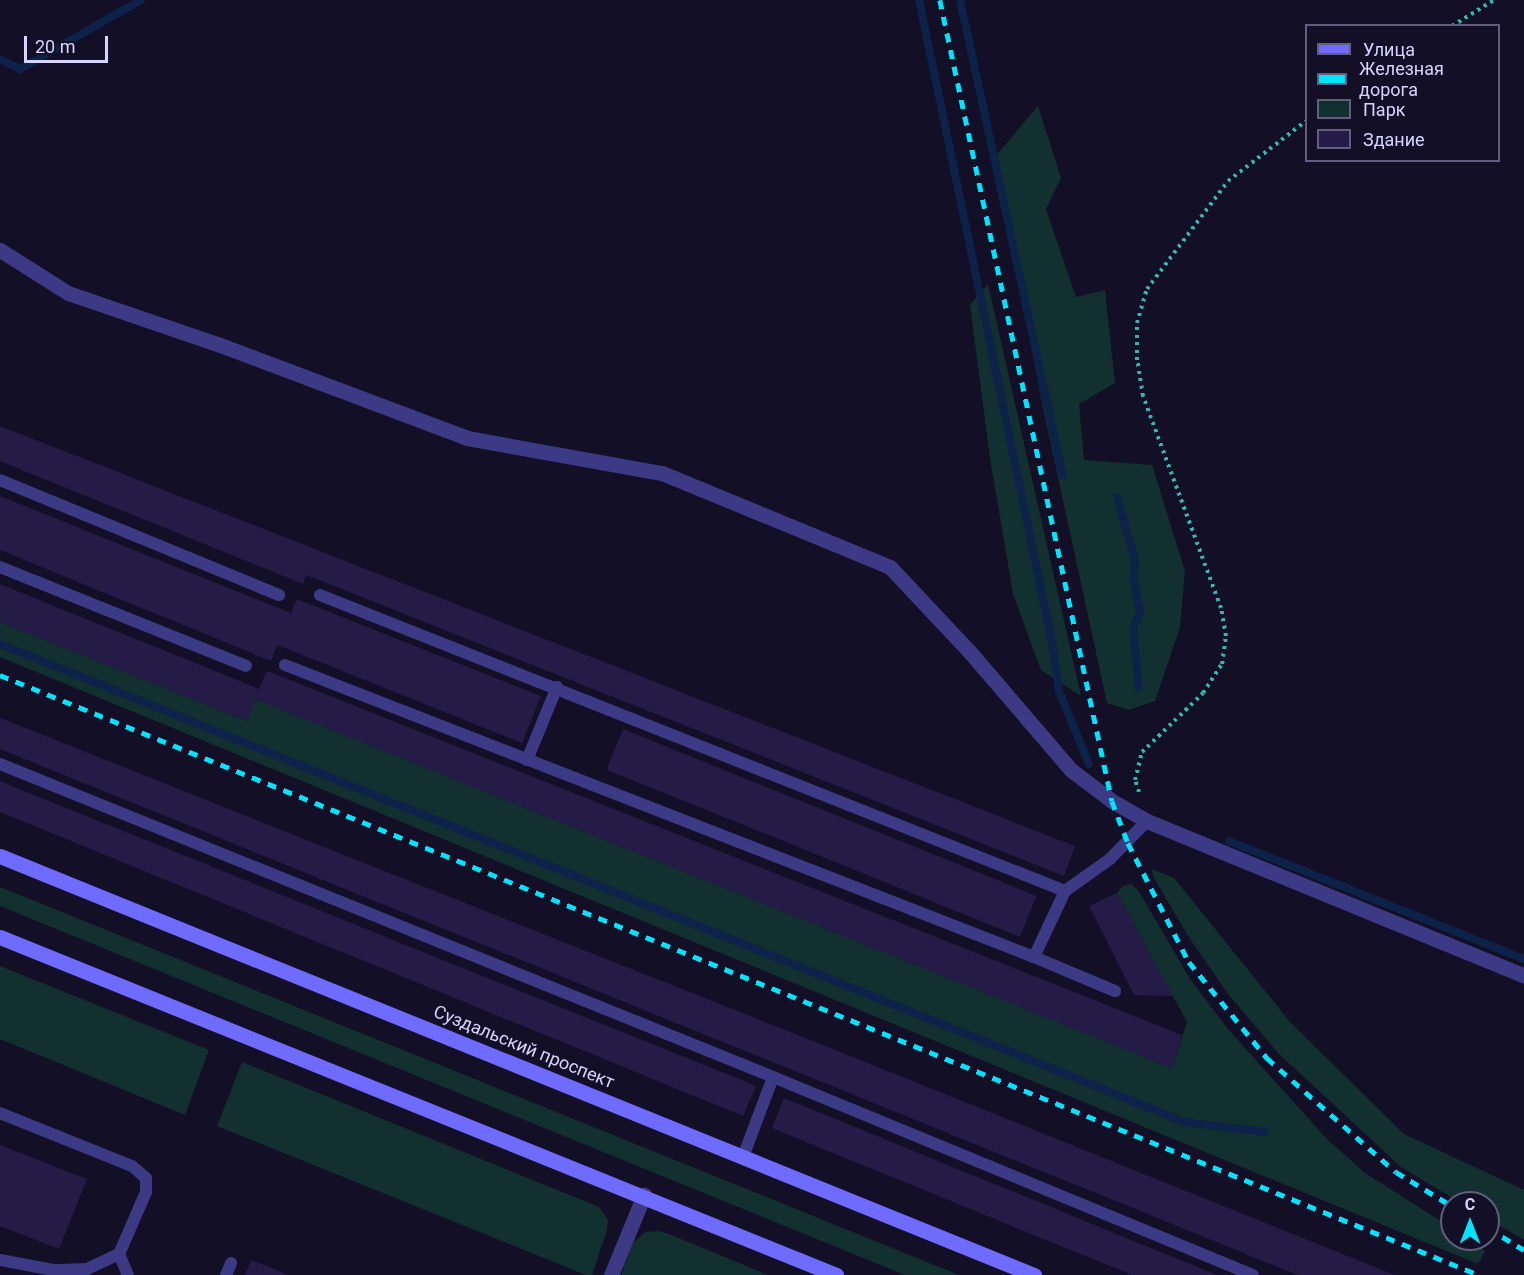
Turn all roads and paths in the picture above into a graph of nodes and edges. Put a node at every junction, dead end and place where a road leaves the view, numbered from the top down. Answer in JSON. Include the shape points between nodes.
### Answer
{"nodes":[{"id":1,"x":1494,"y":0,"type":"edge"},
{"id":2,"x":1455,"y":24,"type":"edge"},
{"id":3,"x":1305,"y":122,"type":"edge"},
{"id":4,"x":0,"y":250,"type":"edge"},
{"id":5,"x":0,"y":480,"type":"edge"},
{"id":6,"x":0,"y":567,"type":"edge"},
{"id":7,"x":279,"y":595,"type":"dead end"},
{"id":8,"x":320,"y":595,"type":"dead end"},
{"id":9,"x":285,"y":665,"type":"dead end"},
{"id":10,"x":246,"y":666,"type":"dead end"},
{"id":11,"x":557,"y":687,"type":"junction"},
{"id":12,"x":527,"y":760,"type":"junction"},
{"id":13,"x":0,"y":765,"type":"edge"},
{"id":14,"x":1147,"y":821,"type":"junction"},
{"id":15,"x":0,"y":856,"type":"edge"},
{"id":16,"x":1065,"y":891,"type":"junction"},
{"id":17,"x":0,"y":937,"type":"edge"},
{"id":18,"x":1034,"y":957,"type":"junction"},
{"id":19,"x":1524,"y":976,"type":"edge"},
{"id":20,"x":1115,"y":991,"type":"dead end"},
{"id":21,"x":773,"y":1077,"type":"junction"},
{"id":22,"x":0,"y":1113,"type":"edge"},
{"id":23,"x":743,"y":1156,"type":"junction"},
{"id":24,"x":644,"y":1195,"type":"junction"},
{"id":25,"x":119,"y":1254,"type":"junction"},
{"id":26,"x":0,"y":1260,"type":"edge"},
{"id":27,"x":128,"y":1275,"type":"edge"},
{"id":28,"x":611,"y":1275,"type":"edge"},
{"id":29,"x":836,"y":1275,"type":"edge"},
{"id":30,"x":1034,"y":1275,"type":"edge"},
{"id":31,"x":1253,"y":1275,"type":"edge"}],
"edges":[{"from":1,"to":2,"type":"path"},
{"from":3,"to":14,"type":"path","via":[[1228,181],[1147,289],[1137,323],[1137,360],[1143,396],[1221,608],[1226,636],[1222,664],[1203,693],[1142,752],[1135,780]]},
{"from":4,"to":14,"type":"street","via":[[68,293],[220,345],[466,438],[662,473],[890,567],[969,651],[1071,770]]},
{"from":5,"to":7,"type":"lane"},
{"from":6,"to":10,"type":"lane"},
{"from":8,"to":11,"type":"lane"},
{"from":9,"to":12,"type":"lane"},
{"from":11,"to":12,"type":"lane"},
{"from":11,"to":16,"type":"lane"},
{"from":12,"to":18,"type":"lane"},
{"from":13,"to":21,"type":"lane"},
{"from":14,"to":16,"type":"lane","via":[[1110,859]]},
{"from":14,"to":19,"type":"street"},
{"from":15,"to":23,"type":"main road","name":"Суздальский проспект"},
{"from":16,"to":18,"type":"lane"},
{"from":17,"to":24,"type":"main road"},
{"from":18,"to":20,"type":"lane"},
{"from":21,"to":23,"type":"lane"},
{"from":21,"to":31,"type":"lane"},
{"from":22,"to":25,"type":"lane","via":[[132,1166],[146,1178],[146,1192]]},
{"from":23,"to":30,"type":"main road","name":"Суздальский проспект"},
{"from":24,"to":28,"type":"street"},
{"from":24,"to":29,"type":"main road"},
{"from":25,"to":26,"type":"lane","via":[[87,1269],[53,1270]]},
{"from":25,"to":27,"type":"lane"}]}
